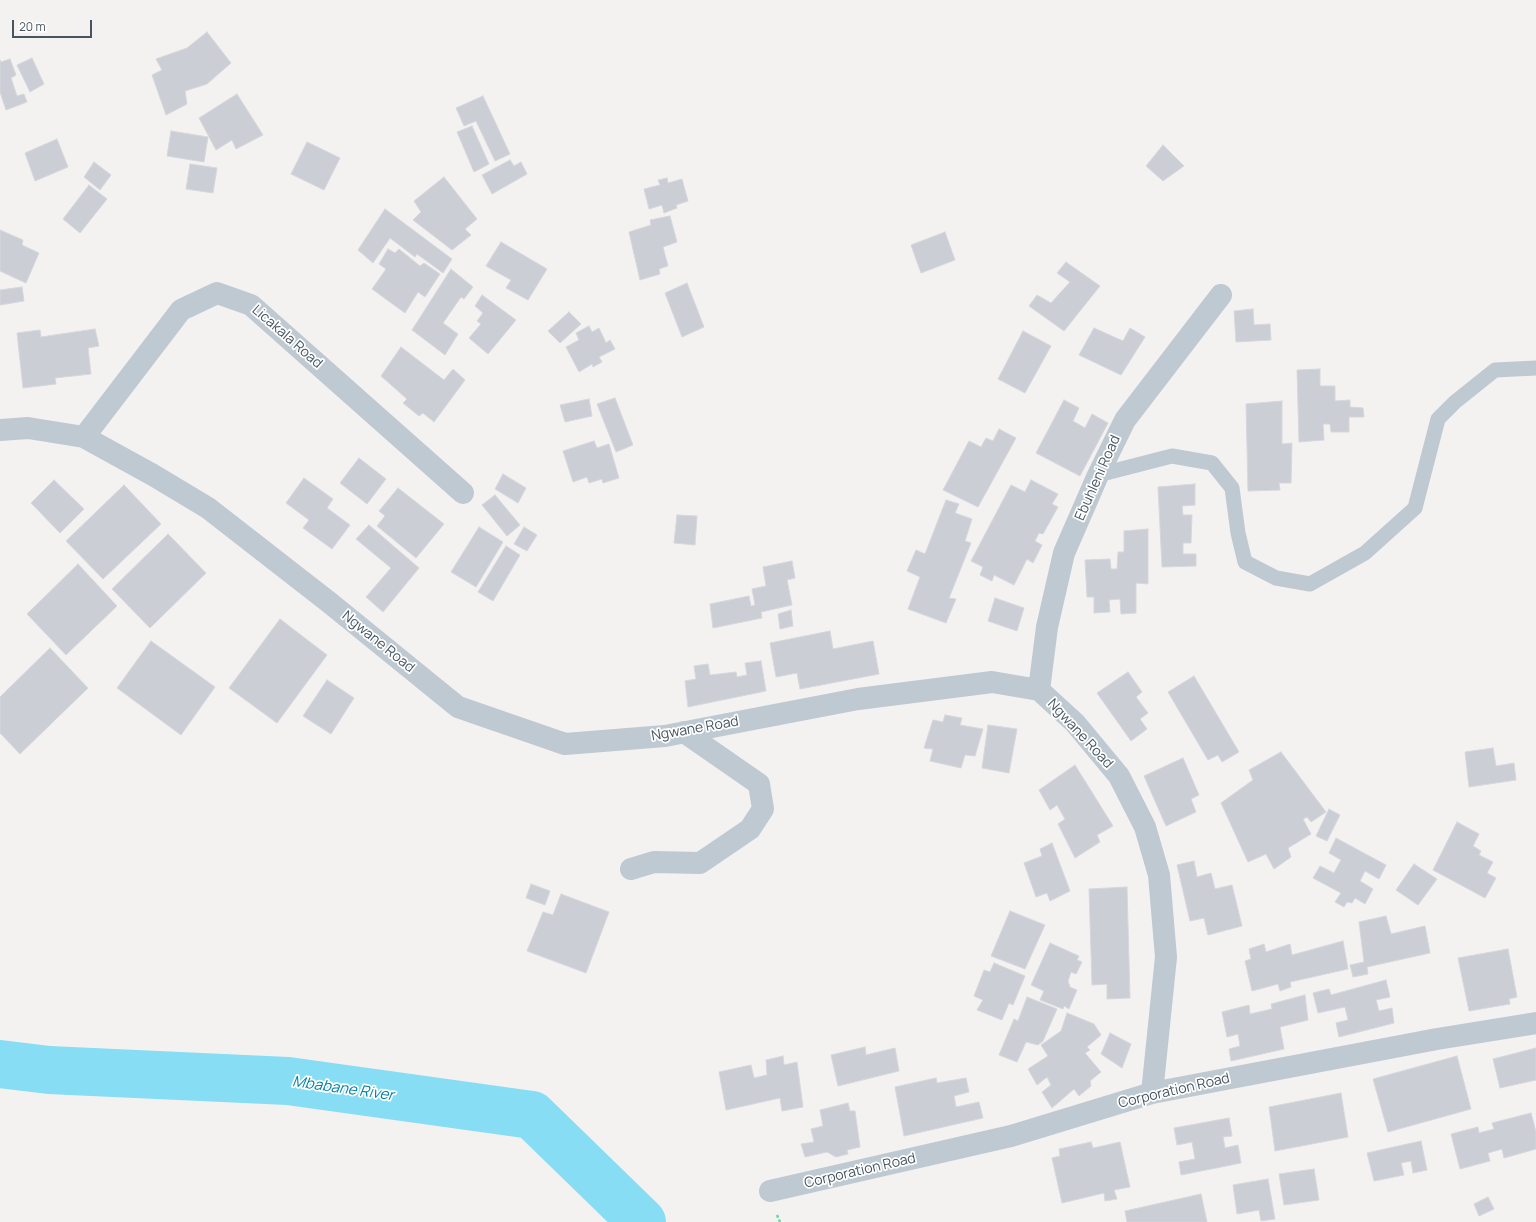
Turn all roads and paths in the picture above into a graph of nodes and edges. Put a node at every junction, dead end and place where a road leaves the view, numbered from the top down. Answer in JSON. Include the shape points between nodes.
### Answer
{"nodes":[{"id":1,"x":1220,"y":295,"type":"dead end"},
{"id":2,"x":1536,"y":368,"type":"edge"},
{"id":3,"x":0,"y":430,"type":"edge"},
{"id":4,"x":84,"y":437,"type":"junction"},
{"id":5,"x":1098,"y":475,"type":"junction"},
{"id":6,"x":463,"y":493,"type":"dead end"},
{"id":7,"x":1039,"y":690,"type":"junction"},
{"id":8,"x":684,"y":732,"type":"junction"},
{"id":9,"x":631,"y":869,"type":"dead end"},
{"id":10,"x":1536,"y":1023,"type":"edge"},
{"id":11,"x":1152,"y":1093,"type":"junction"},
{"id":12,"x":770,"y":1191,"type":"dead end"}],
"edges":[{"from":1,"to":5,"type":"street","name":"Ebuhleni Road","via":[[1124,420]]},
{"from":2,"to":5,"type":"lane","via":[[1496,370],[1455,402],[1438,419],[1415,508],[1365,553],[1310,584],[1276,578],[1245,562],[1232,488],[1212,463],[1172,456]]},
{"from":3,"to":4,"type":"street","name":"Ngwane Road","via":[[28,428]]},
{"from":4,"to":6,"type":"street","name":"Licakala Road","via":[[181,310],[217,294],[252,305]]},
{"from":4,"to":8,"type":"street","name":"Ngwane Road","via":[[208,508],[458,707],[565,744],[665,736]]},
{"from":5,"to":7,"type":"street","name":"Ebuhleni Road","via":[[1064,553],[1047,627]]},
{"from":7,"to":8,"type":"street","name":"Ngwane Road","via":[[992,682],[858,699]]},
{"from":7,"to":11,"type":"street","name":"Ngwane Road","via":[[1075,723],[1119,776],[1145,827],[1160,875],[1166,957]]},
{"from":8,"to":9,"type":"street","via":[[759,784],[764,809],[750,829],[700,863],[654,862]]},
{"from":10,"to":11,"type":"street","name":"Corporation Road","via":[[1437,1039]]},
{"from":11,"to":12,"type":"street","name":"Corporation Road","via":[[1011,1136]]}]}
